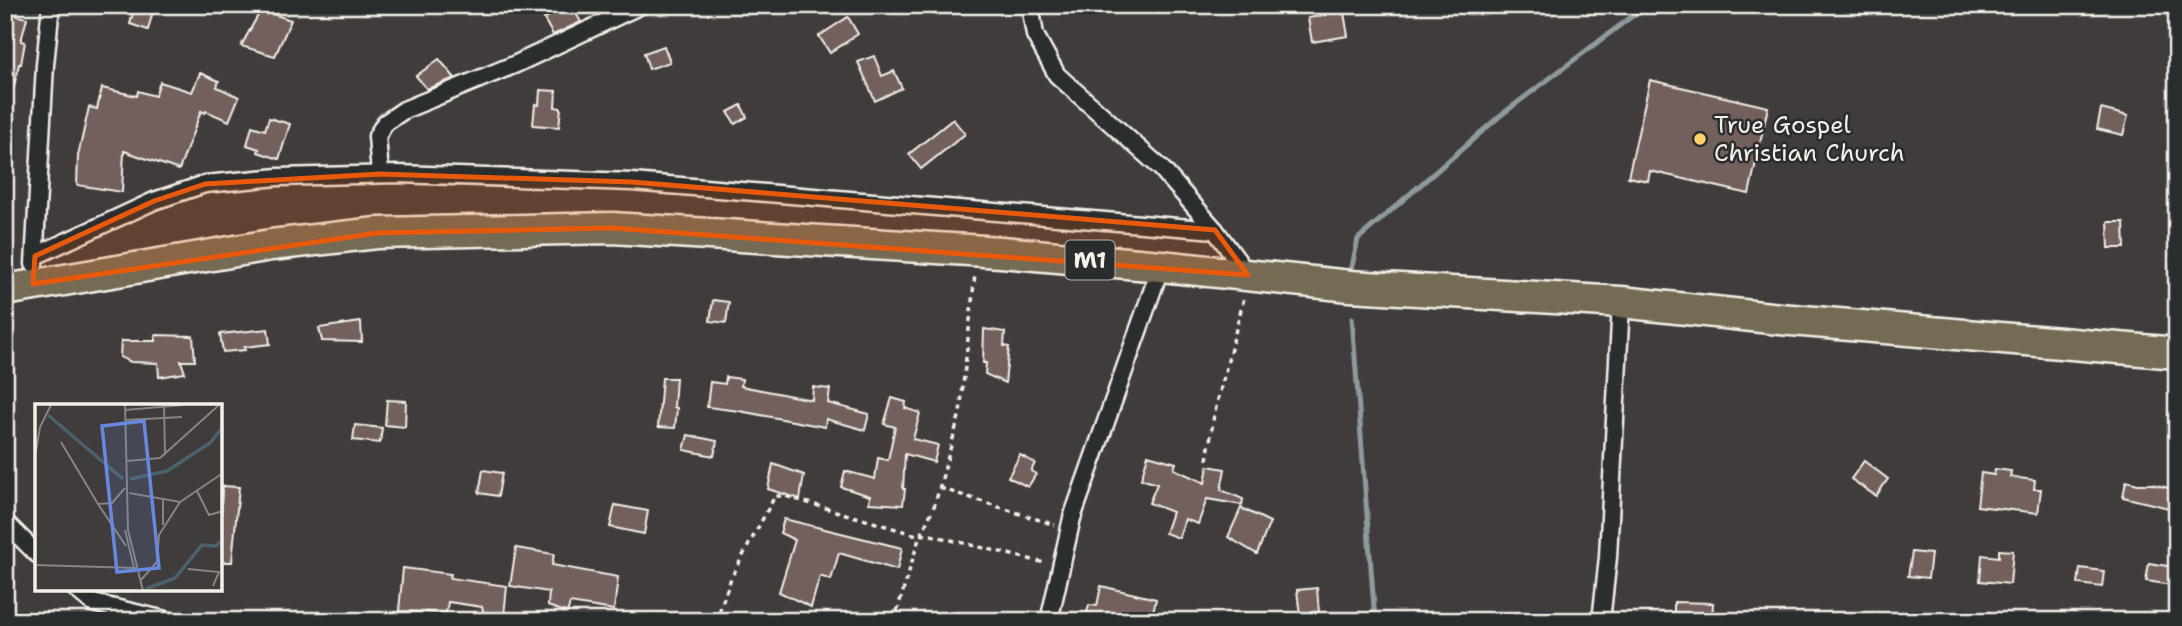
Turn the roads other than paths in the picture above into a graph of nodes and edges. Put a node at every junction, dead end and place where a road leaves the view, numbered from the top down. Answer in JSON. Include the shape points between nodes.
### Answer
{"nodes":[{"id":1,"x":51,"y":5,"type":"edge"},
{"id":2,"x":641,"y":5,"type":"edge"},
{"id":3,"x":1030,"y":5,"type":"edge"},
{"id":4,"x":380,"y":174,"type":"junction"},
{"id":5,"x":1214,"y":230,"type":"junction"},
{"id":6,"x":1161,"y":266,"type":"junction"},
{"id":7,"x":1248,"y":275,"type":"junction"},
{"id":8,"x":24,"y":276,"type":"edge"},
{"id":9,"x":1621,"y":302,"type":"junction"},
{"id":10,"x":2177,"y":354,"type":"edge"},
{"id":11,"x":5,"y":522,"type":"edge"},
{"id":12,"x":35,"y":552,"type":"edge"},
{"id":13,"x":78,"y":591,"type":"edge"},
{"id":14,"x":170,"y":621,"type":"edge"},
{"id":15,"x":1049,"y":621,"type":"edge"},
{"id":16,"x":1601,"y":621,"type":"edge"}],
"edges":[{"from":1,"to":8,"type":"street"},
{"from":2,"to":4,"type":"street","via":[[404,110],[385,123],[377,136]]},
{"from":3,"to":5,"type":"street","via":[[1035,35],[1057,75],[1161,168]]},
{"from":4,"to":5,"type":"street","via":[[632,182]]},
{"from":4,"to":8,"type":"street","via":[[205,184],[154,201]]},
{"from":5,"to":7,"type":"street"},
{"from":6,"to":7,"type":"highway","number":"M1"},
{"from":6,"to":8,"type":"highway","number":"M1","via":[[600,228],[377,233]]},
{"from":6,"to":15,"type":"street","via":[[1070,530]]},
{"from":7,"to":9,"type":"highway","number":"M1","via":[[1350,286]]},
{"from":9,"to":10,"type":"highway","number":"M1"},
{"from":9,"to":16,"type":"street"},
{"from":11,"to":12,"type":"street"},
{"from":13,"to":14,"type":"street","via":[[93,603]]}]}
